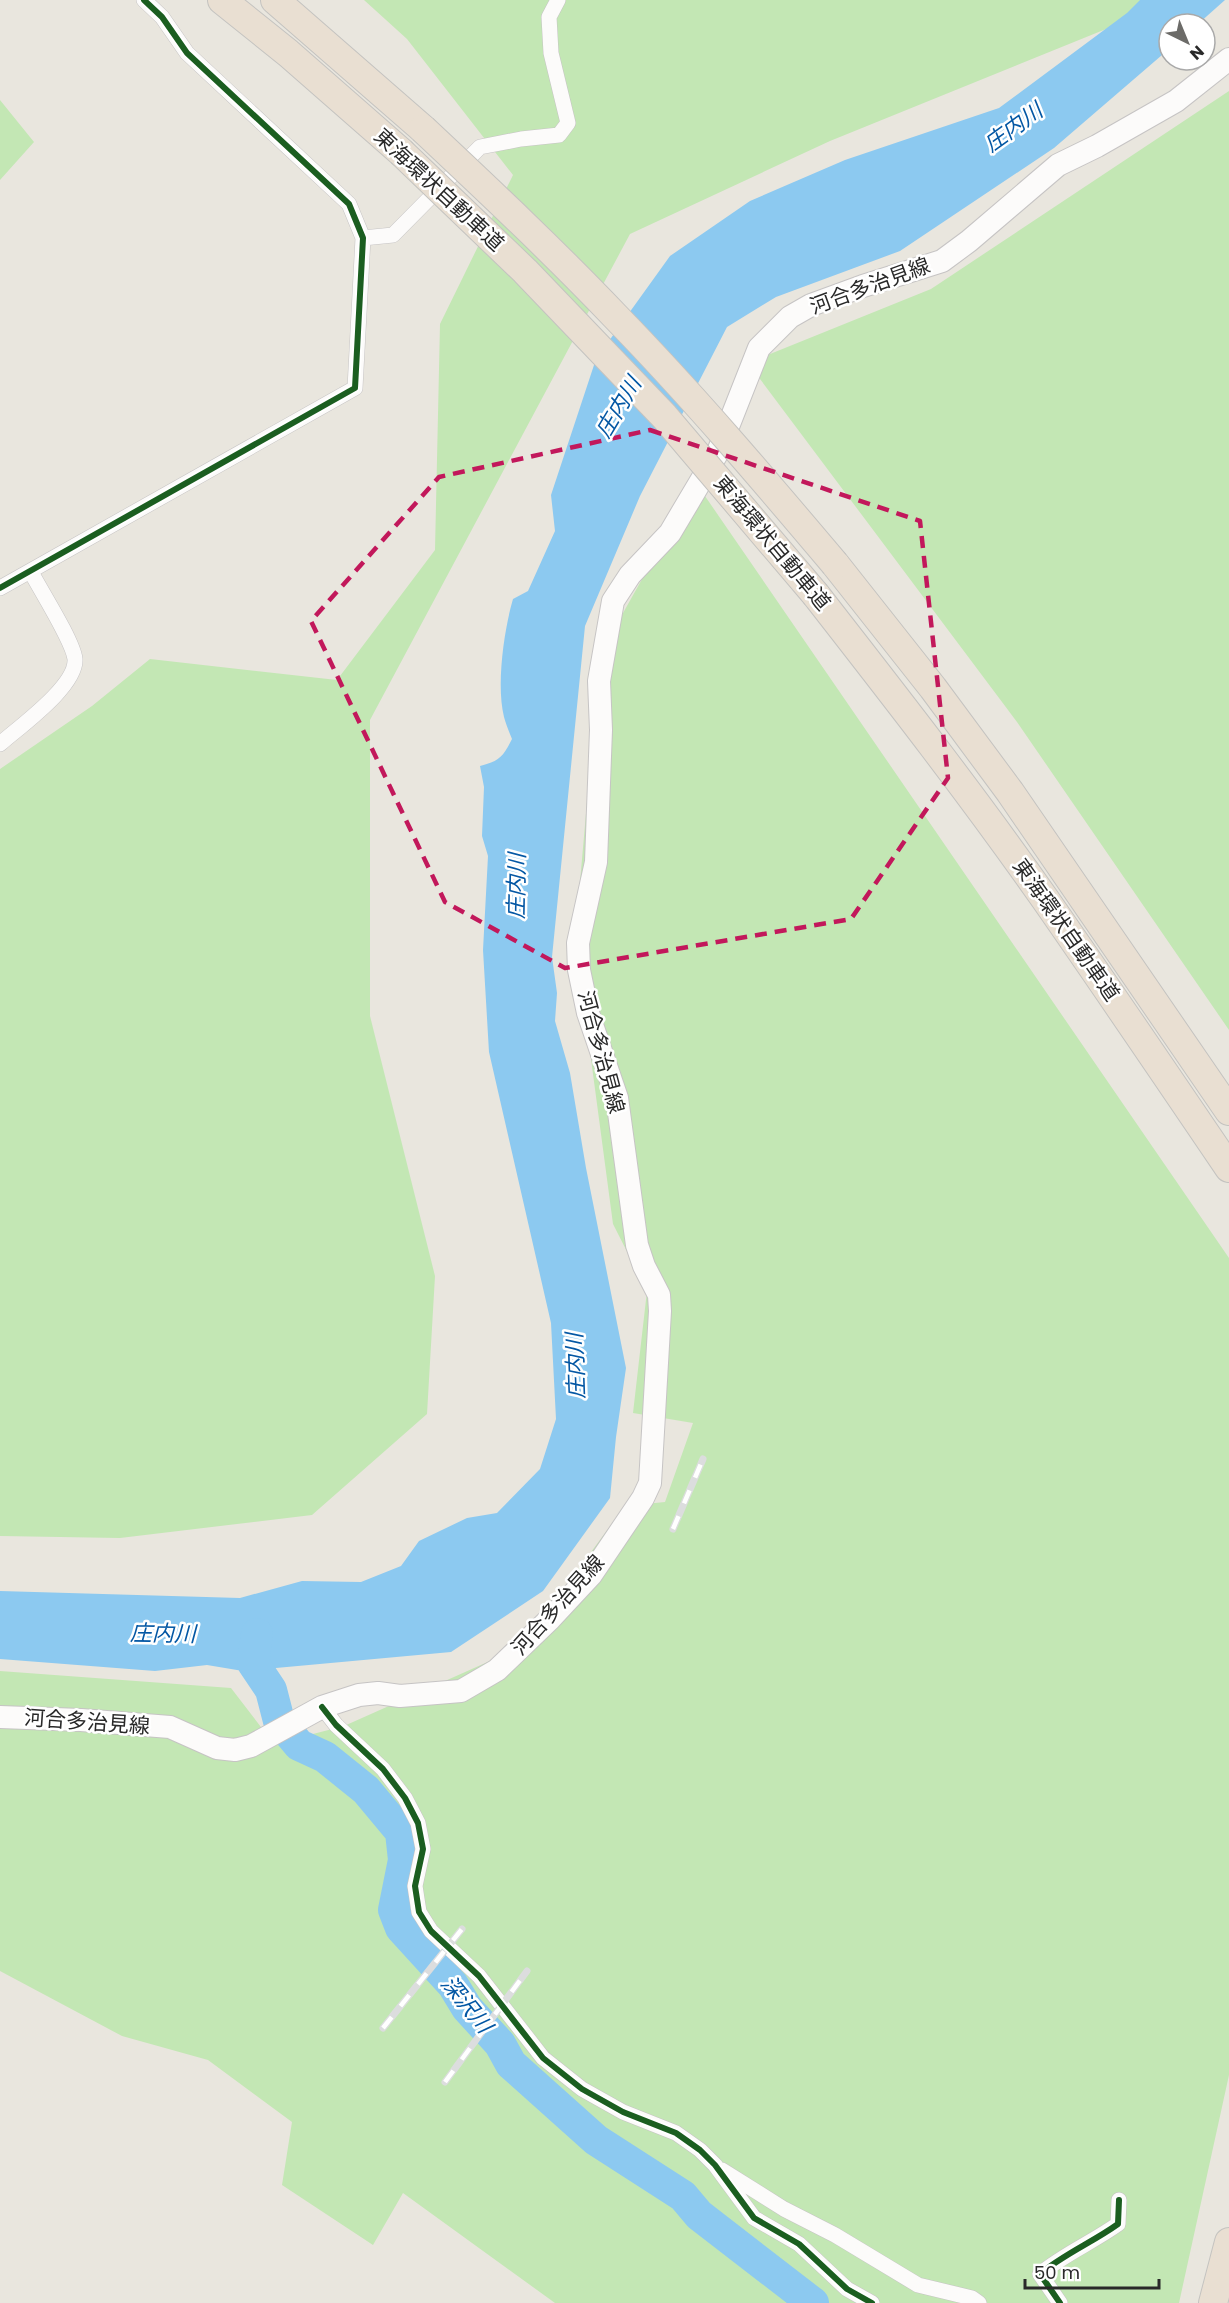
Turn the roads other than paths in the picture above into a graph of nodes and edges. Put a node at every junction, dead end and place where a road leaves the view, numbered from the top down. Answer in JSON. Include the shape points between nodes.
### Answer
{"nodes":[{"id":1,"x":144,"y":0,"type":"edge"},
{"id":2,"x":222,"y":0,"type":"edge"},
{"id":3,"x":275,"y":0,"type":"edge"},
{"id":4,"x":558,"y":0,"type":"edge"},
{"id":5,"x":1229,"y":59,"type":"edge"},
{"id":6,"x":363,"y":238,"type":"junction"},
{"id":7,"x":31,"y":572,"type":"junction"},
{"id":8,"x":0,"y":588,"type":"edge"},
{"id":9,"x":0,"y":744,"type":"edge"},
{"id":10,"x":1229,"y":1111,"type":"edge"},
{"id":11,"x":1229,"y":1168,"type":"edge"},
{"id":12,"x":316,"y":1710,"type":"junction"},
{"id":13,"x":0,"y":1717,"type":"edge"},
{"id":14,"x":715,"y":2165,"type":"junction"},
{"id":15,"x":1119,"y":2200,"type":"dead end"},
{"id":16,"x":1229,"y":2242,"type":"edge"},
{"id":17,"x":872,"y":2303,"type":"edge"},
{"id":18,"x":979,"y":2303,"type":"edge"},
{"id":19,"x":1060,"y":2303,"type":"edge"},
{"id":20,"x":1214,"y":2303,"type":"edge"}],
"edges":[{"from":1,"to":6,"type":"street","via":[[162,17],[187,53],[349,204]]},
{"from":2,"to":11,"type":"highway","name":"東海環状自動車道","bridge":true,"via":[[401,152],[525,271],[649,400],[746,510],[910,715],[1005,844]]},
{"from":3,"to":10,"type":"highway","name":"東海環状自動車道","bridge":true,"via":[[423,129],[617,317],[835,564],[1010,792]]},
{"from":4,"to":6,"type":"street","via":[[549,17],[551,53],[568,123],[559,135],[480,147],[393,235]]},
{"from":5,"to":12,"type":"main road","name":"河合多治見線","via":[[1176,101],[1058,165],[942,261],[821,301],[790,317],[759,348],[718,452],[670,533],[630,575],[613,601],[599,681],[596,861],[578,943],[579,969],[588,1013],[616,1098],[637,1245],[659,1295],[650,1483],[591,1575],[497,1670],[461,1690],[400,1696],[359,1695]]},
{"from":6,"to":7,"type":"street","via":[[356,388]]},
{"from":7,"to":8,"type":"street"},
{"from":7,"to":9,"type":"street","via":[[75,660],[71,676],[56,695]]},
{"from":12,"to":13,"type":"main road","name":"河合多治見線","via":[[251,1746],[235,1750],[217,1748],[170,1727]]},
{"from":12,"to":14,"type":"street","via":[[383,1769],[405,1798],[418,1823],[423,1849],[414,1886],[419,1912],[431,1931],[479,1976],[543,2058],[582,2090],[622,2112],[676,2133]]},
{"from":14,"to":17,"type":"street","via":[[754,2218],[799,2244],[847,2289]]},
{"from":14,"to":18,"type":"street","via":[[918,2285]]},
{"from":15,"to":19,"type":"street","via":[[1118,2224],[1040,2274]]},
{"from":16,"to":20,"type":"highway"}]}
